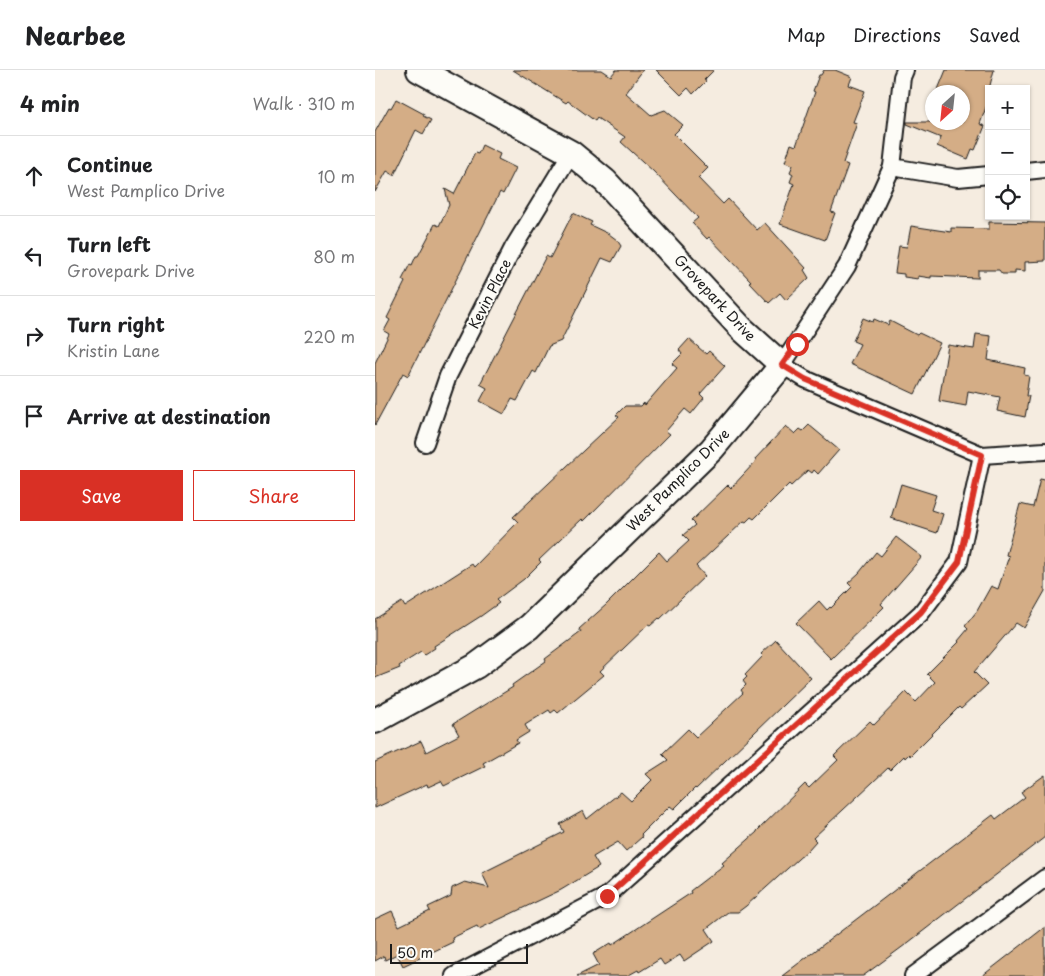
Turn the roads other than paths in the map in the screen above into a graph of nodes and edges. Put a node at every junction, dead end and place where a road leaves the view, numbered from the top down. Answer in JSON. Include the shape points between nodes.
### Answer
{"nodes":[{"id":1,"x":419,"y":70,"type":"edge"},
{"id":2,"x":905,"y":70,"type":"edge"},
{"id":3,"x":571,"y":153,"type":"junction"},
{"id":4,"x":892,"y":167,"type":"junction"},
{"id":5,"x":1045,"y":169,"type":"edge"},
{"id":6,"x":1030,"y":171,"type":"edge"},
{"id":7,"x":985,"y":175,"type":"edge"},
{"id":8,"x":782,"y":365,"type":"junction"},
{"id":9,"x":425,"y":443,"type":"dead end"},
{"id":10,"x":1045,"y":451,"type":"edge"},
{"id":11,"x":982,"y":455,"type":"junction"},
{"id":12,"x":375,"y":721,"type":"edge"},
{"id":13,"x":1045,"y":878,"type":"edge"},
{"id":14,"x":454,"y":976,"type":"edge"},
{"id":15,"x":913,"y":976,"type":"edge"}],
"edges":[{"from":1,"to":3,"type":"street","name":"Grovepark Drive"},
{"from":2,"to":4,"type":"street","name":"West Pamplico Drive"},
{"from":3,"to":8,"type":"street","name":"Grovepark Drive","via":[[605,181],[742,329]]},
{"from":3,"to":9,"type":"street","name":"Kevin Place","via":[[513,248],[448,376]]},
{"from":4,"to":7,"type":"street","via":[[958,178]]},
{"from":4,"to":8,"type":"street","name":"West Pamplico Drive","via":[[847,266]]},
{"from":5,"to":6,"type":"street"},
{"from":8,"to":11,"type":"street","name":"Grovepark Drive","via":[[805,379]]},
{"from":8,"to":12,"type":"street","name":"West Pamplico Drive","via":[[712,449],[529,627],[476,666]]},
{"from":10,"to":11,"type":"street","name":"Grovepark Drive"},
{"from":11,"to":14,"type":"street","via":[[959,562],[921,612],[607,896]]},
{"from":13,"to":15,"type":"street"}]}
